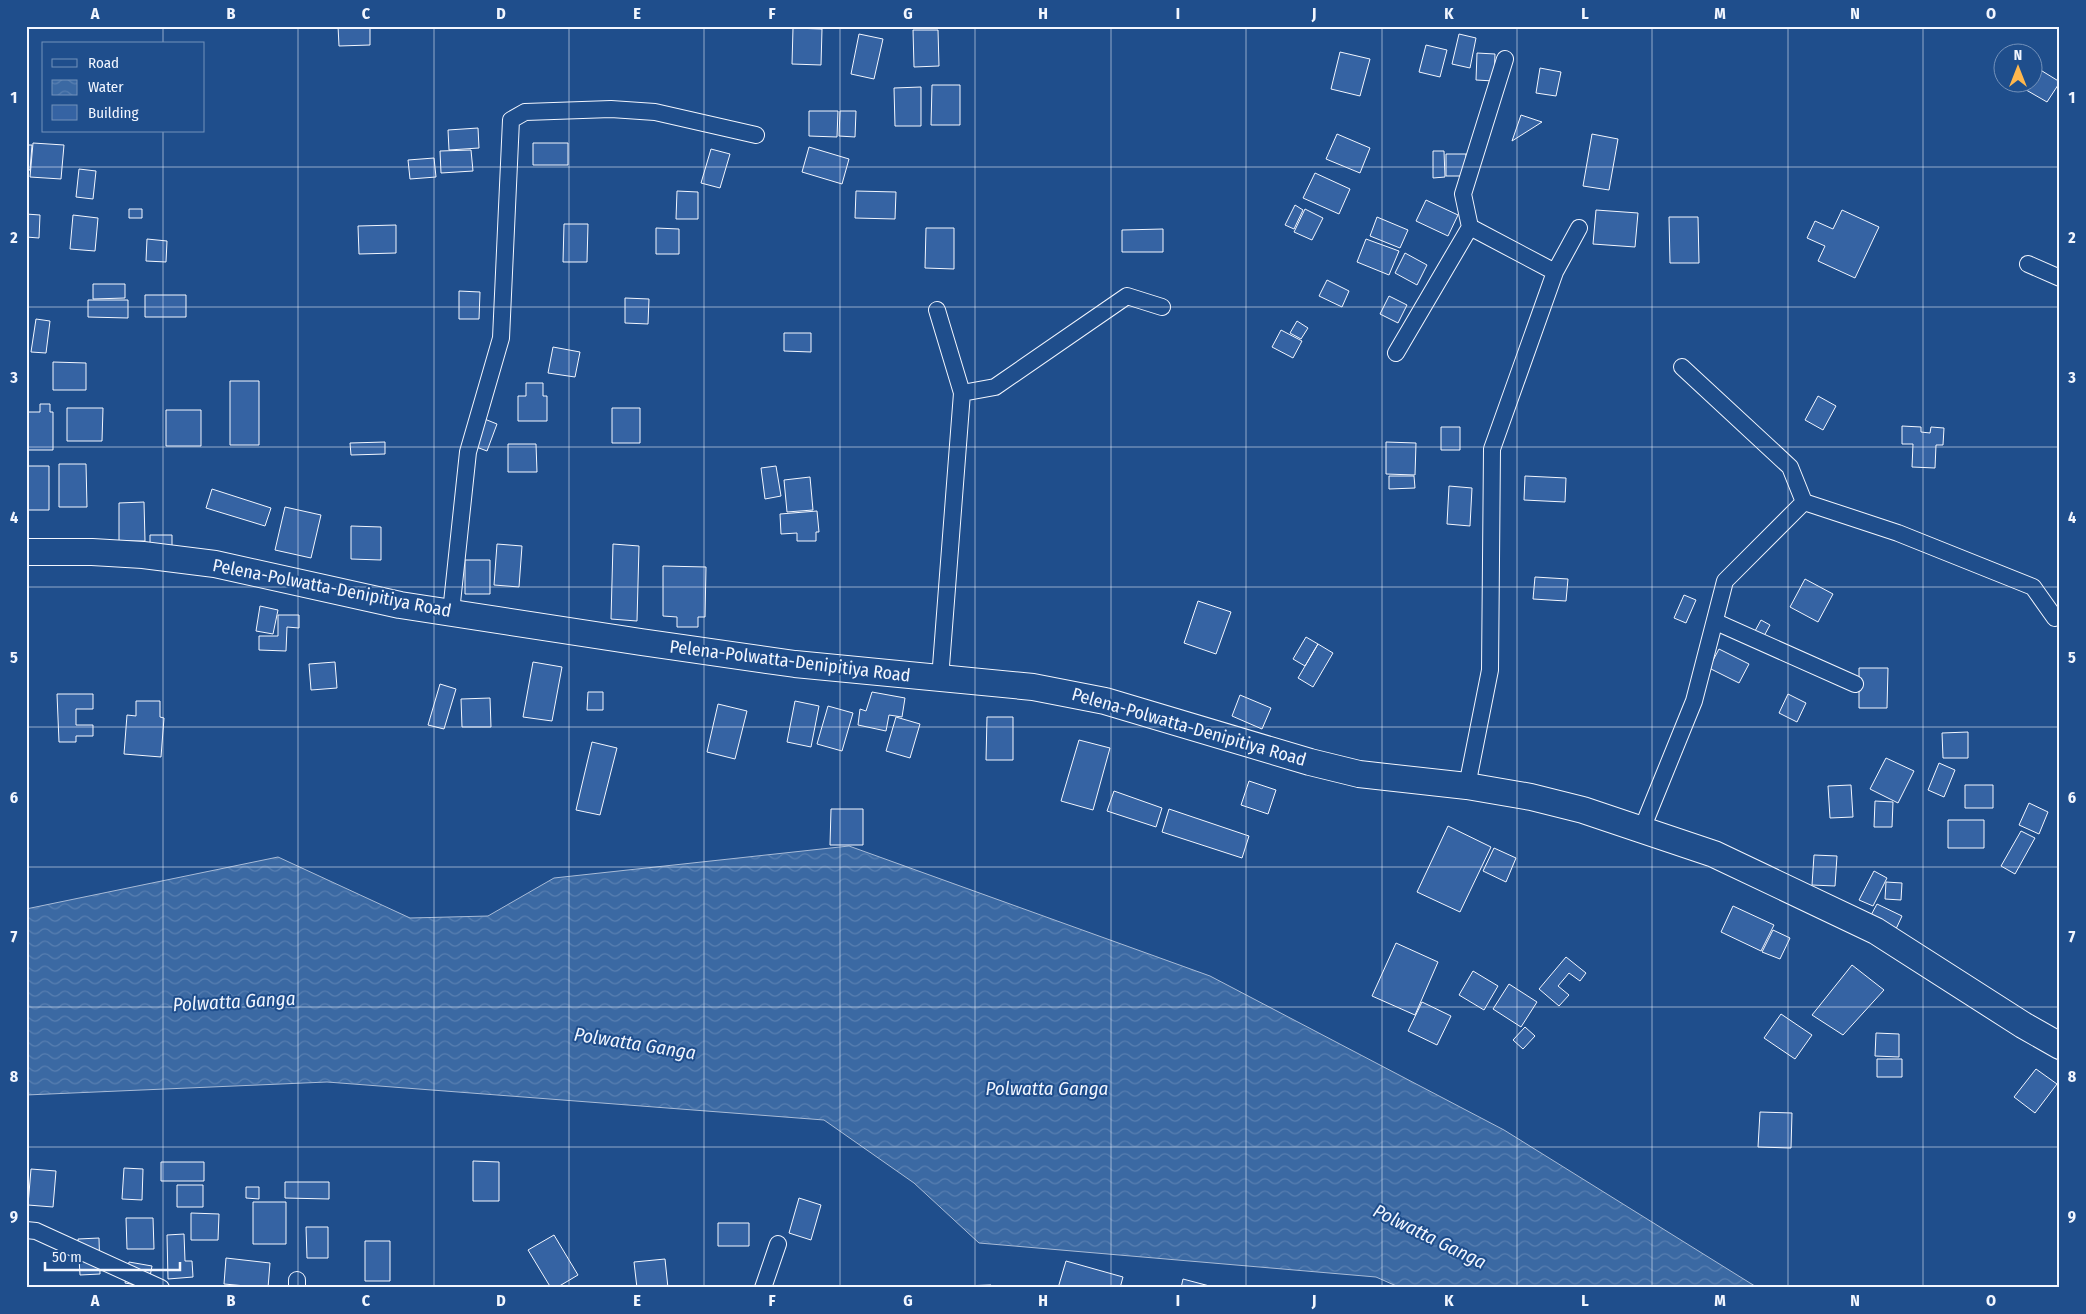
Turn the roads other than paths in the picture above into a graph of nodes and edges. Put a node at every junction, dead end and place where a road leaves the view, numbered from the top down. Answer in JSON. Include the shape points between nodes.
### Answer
{"nodes":[{"id":1,"x":1505,"y":59,"type":"dead end"},
{"id":2,"x":756,"y":135,"type":"dead end"},
{"id":3,"x":1470,"y":227,"type":"junction"},
{"id":4,"x":1579,"y":228,"type":"dead end"},
{"id":5,"x":2028,"y":264,"type":"dead end"},
{"id":6,"x":1555,"y":272,"type":"junction"},
{"id":7,"x":2060,"y":278,"type":"edge"},
{"id":8,"x":1162,"y":308,"type":"dead end"},
{"id":9,"x":937,"y":310,"type":"dead end"},
{"id":10,"x":1396,"y":353,"type":"dead end"},
{"id":11,"x":1682,"y":367,"type":"dead end"},
{"id":12,"x":962,"y":393,"type":"junction"},
{"id":13,"x":1804,"y":502,"type":"junction"},
{"id":14,"x":26,"y":552,"type":"edge"},
{"id":15,"x":451,"y":612,"type":"junction"},
{"id":16,"x":2055,"y":618,"type":"dead end"},
{"id":17,"x":1716,"y":622,"type":"junction"},
{"id":18,"x":940,"y":679,"type":"junction"},
{"id":19,"x":1855,"y":684,"type":"dead end"},
{"id":20,"x":1466,"y":786,"type":"junction"},
{"id":21,"x":1642,"y":829,"type":"junction"},
{"id":22,"x":2060,"y":1046,"type":"edge"},
{"id":23,"x":26,"y":1230,"type":"edge"},
{"id":24,"x":778,"y":1244,"type":"dead end"},
{"id":25,"x":161,"y":1288,"type":"edge"},
{"id":26,"x":763,"y":1288,"type":"edge"}],
"edges":[{"from":1,"to":3,"type":"street","via":[[1463,194]]},
{"from":2,"to":15,"type":"street","via":[[655,112],[525,112],[511,120],[501,338],[468,452]]},
{"from":3,"to":6,"type":"street"},
{"from":3,"to":10,"type":"street"},
{"from":4,"to":6,"type":"street"},
{"from":5,"to":7,"type":"street"},
{"from":6,"to":20,"type":"street","via":[[1492,449],[1490,670]]},
{"from":8,"to":12,"type":"street","via":[[1128,296],[995,387]]},
{"from":9,"to":12,"type":"street"},
{"from":11,"to":13,"type":"street","via":[[1790,466]]},
{"from":12,"to":18,"type":"street"},
{"from":13,"to":16,"type":"street","via":[[1898,533],[2033,587]]},
{"from":13,"to":17,"type":"street","via":[[1725,581]]},
{"from":14,"to":15,"type":"main road","name":"Pelena-Polwatta-Denipitiya Road","via":[[143,555],[215,564],[400,605]]},
{"from":15,"to":18,"type":"main road","name":"Pelena-Polwatta-Denipitiya Road","via":[[795,664]]},
{"from":17,"to":19,"type":"street"},
{"from":17,"to":21,"type":"street","via":[[1694,701]]},
{"from":18,"to":20,"type":"main road","name":"Pelena-Polwatta-Denipitiya Road","via":[[1073,693],[1359,774]]},
{"from":20,"to":21,"type":"main road","name":"Pelena-Polwatta-Denipitiya Road","via":[[1531,797]]},
{"from":21,"to":22,"type":"main road","name":"Pelena-Polwatta-Denipitiya Road","via":[[1714,854],[1876,931]]},
{"from":23,"to":25,"type":"street","via":[[36,1231]]},
{"from":24,"to":26,"type":"street"}]}
